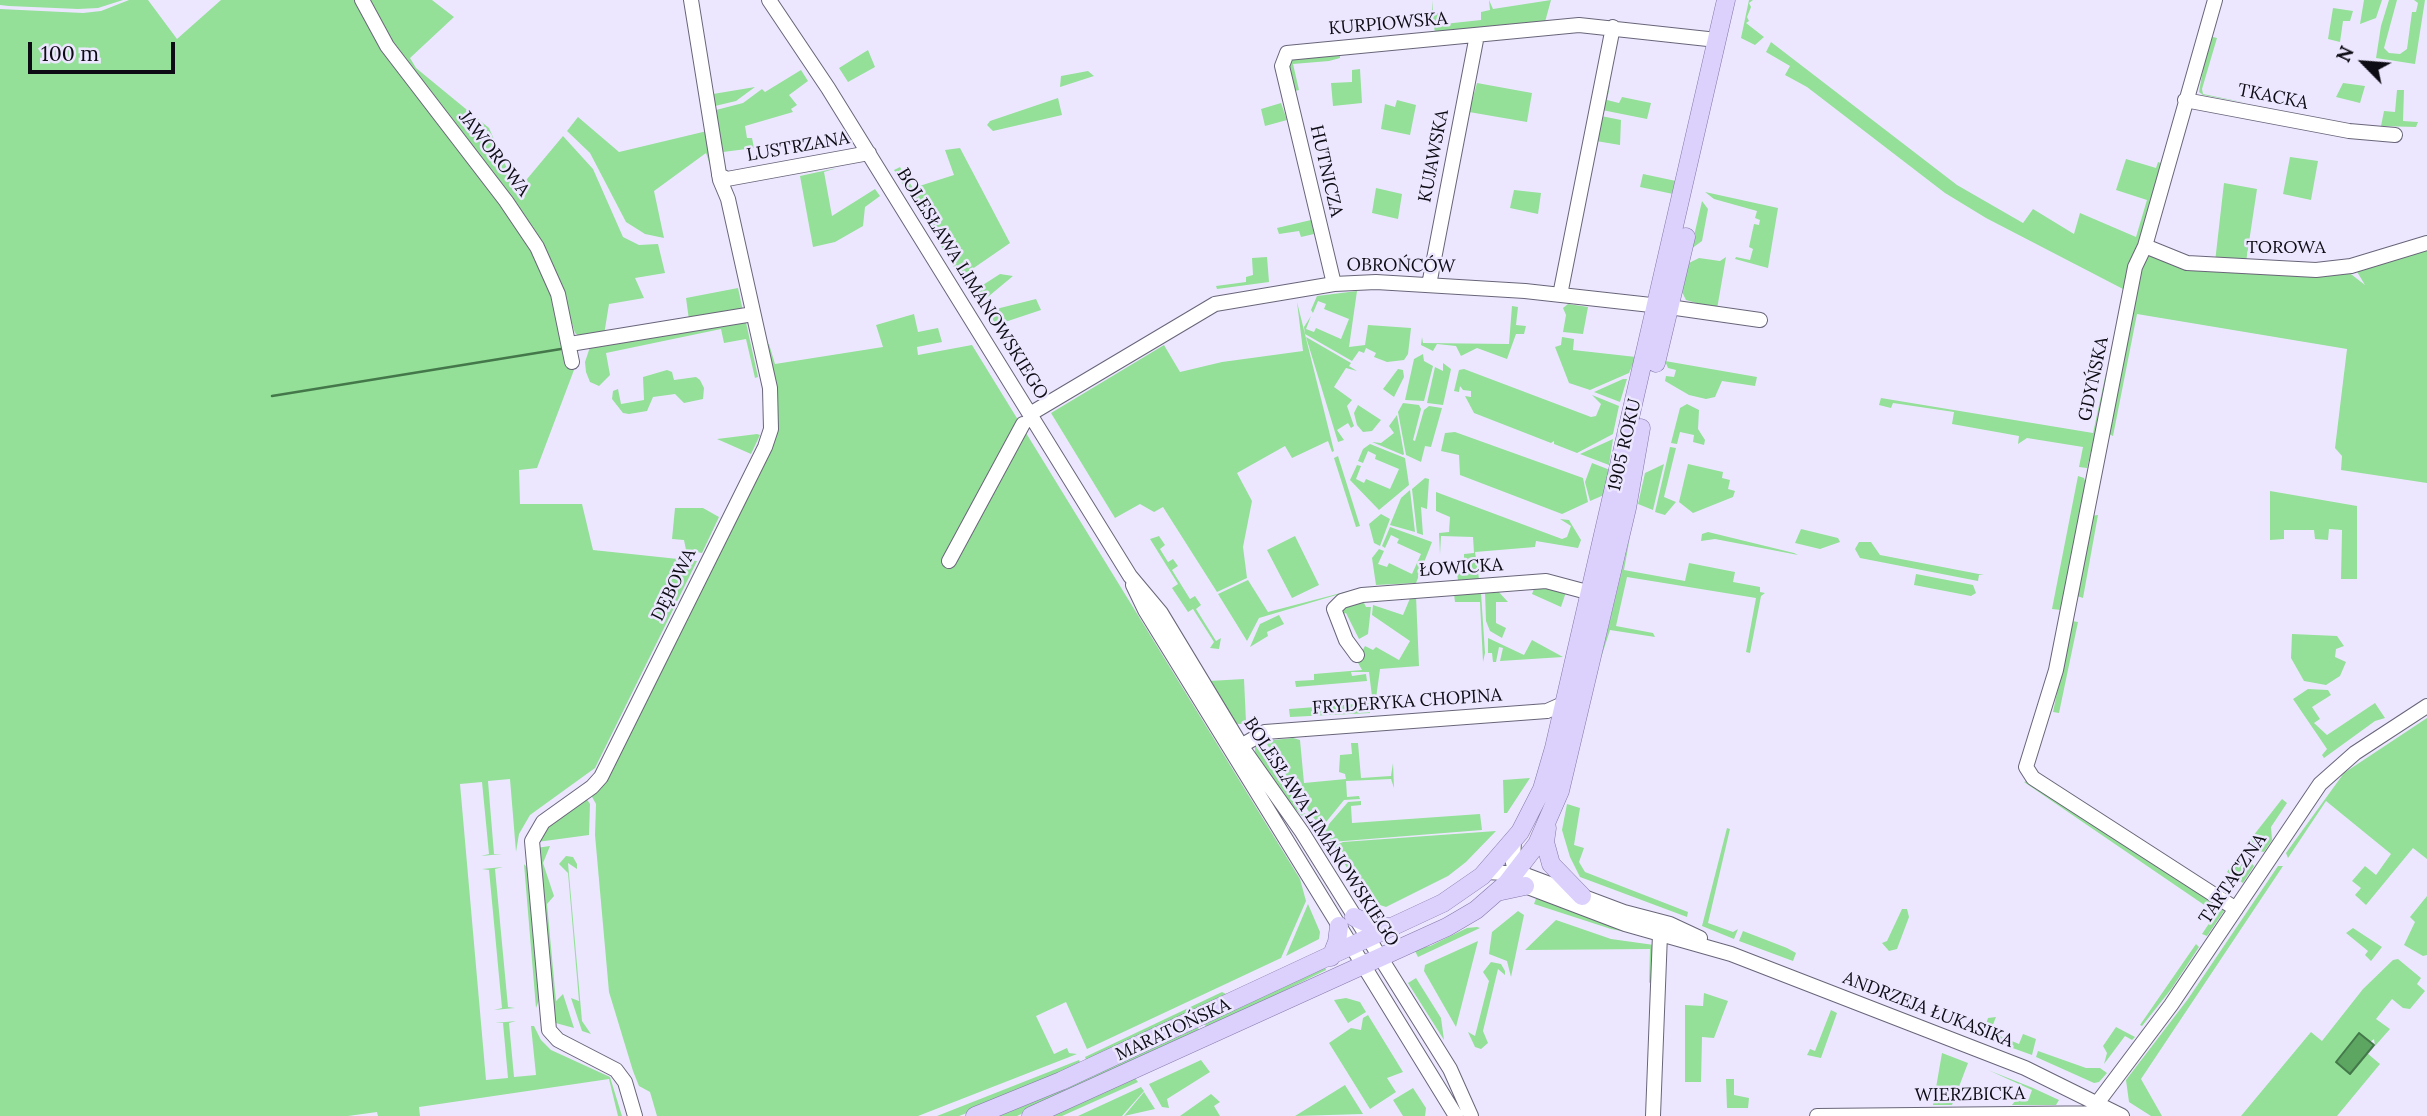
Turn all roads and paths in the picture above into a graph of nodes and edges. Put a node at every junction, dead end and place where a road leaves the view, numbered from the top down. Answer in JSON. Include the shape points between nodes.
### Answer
{"nodes":[{"id":1,"x":362,"y":0,"type":"edge"},
{"id":2,"x":691,"y":0,"type":"edge"},
{"id":3,"x":769,"y":0,"type":"edge"},
{"id":4,"x":1726,"y":0,"type":"edge"},
{"id":5,"x":1738,"y":0,"type":"edge"},
{"id":6,"x":2215,"y":0,"type":"edge"},
{"id":7,"x":779,"y":7,"type":"edge"},
{"id":8,"x":1613,"y":27,"type":"junction"},
{"id":9,"x":1476,"y":35,"type":"junction"},
{"id":10,"x":1717,"y":40,"type":"junction"},
{"id":11,"x":1282,"y":66,"type":"joint"},
{"id":12,"x":2185,"y":100,"type":"junction"},
{"id":13,"x":2395,"y":135,"type":"dead end"},
{"id":14,"x":869,"y":153,"type":"junction"},
{"id":15,"x":719,"y":174,"type":"junction"},
{"id":16,"x":735,"y":178,"type":"junction"},
{"id":17,"x":728,"y":200,"type":"junction"},
{"id":18,"x":2427,"y":243,"type":"edge"},
{"id":19,"x":2145,"y":246,"type":"junction"},
{"id":20,"x":1334,"y":284,"type":"junction"},
{"id":21,"x":1429,"y":285,"type":"junction"},
{"id":22,"x":1560,"y":295,"type":"junction"},
{"id":23,"x":1663,"y":306,"type":"junction"},
{"id":24,"x":753,"y":314,"type":"junction"},
{"id":25,"x":1760,"y":320,"type":"dead end"},
{"id":26,"x":569,"y":344,"type":"junction"},
{"id":27,"x":572,"y":362,"type":"dead end"},
{"id":28,"x":1026,"y":419,"type":"junction"},
{"id":29,"x":949,"y":561,"type":"dead end"},
{"id":30,"x":1591,"y":593,"type":"junction"},
{"id":31,"x":1357,"y":655,"type":"dead end"},
{"id":32,"x":2427,"y":706,"type":"edge"},
{"id":33,"x":1553,"y":717,"type":"junction"},
{"id":34,"x":1240,"y":742,"type":"junction"},
{"id":35,"x":1548,"y":825,"type":"junction"},
{"id":36,"x":1514,"y":840,"type":"junction"},
{"id":37,"x":1486,"y":873,"type":"junction"},
{"id":38,"x":1520,"y":880,"type":"junction"},
{"id":39,"x":1582,"y":896,"type":"junction"},
{"id":40,"x":2236,"y":909,"type":"junction"},
{"id":41,"x":1346,"y":921,"type":"junction"},
{"id":42,"x":1393,"y":927,"type":"junction"},
{"id":43,"x":1660,"y":934,"type":"junction"},
{"id":44,"x":1360,"y":943,"type":"junction"},
{"id":45,"x":1721,"y":950,"type":"junction"},
{"id":46,"x":1331,"y":957,"type":"junction"},
{"id":47,"x":1371,"y":961,"type":"junction"},
{"id":48,"x":1193,"y":1022,"type":"junction"},
{"id":49,"x":1203,"y":1038,"type":"junction"},
{"id":50,"x":1446,"y":1097,"type":"junction"},
{"id":51,"x":2098,"y":1102,"type":"junction"},
{"id":52,"x":2119,"y":1114,"type":"edge"},
{"id":53,"x":1963,"y":1115,"type":"edge"},
{"id":54,"x":635,"y":1116,"type":"edge"},
{"id":55,"x":975,"y":1116,"type":"edge"},
{"id":56,"x":1031,"y":1116,"type":"edge"},
{"id":57,"x":1456,"y":1116,"type":"edge"},
{"id":58,"x":1471,"y":1116,"type":"edge"},
{"id":59,"x":1653,"y":1116,"type":"edge"},
{"id":60,"x":1817,"y":1116,"type":"edge"},
{"id":61,"x":1860,"y":1116,"type":"edge"}],
"edges":[{"from":1,"to":26,"type":"street","name":"JAWOROWA","via":[[394,55],[524,226],[554,284]]},
{"from":2,"to":15,"type":"street","name":"DĘBOWA"},
{"from":3,"to":7,"type":"street","name":"BOLESŁAWA LIMANOWSKIEGO"},
{"from":4,"to":10,"type":"main road","name":"1905 ROKU"},
{"from":5,"to":23,"type":"main road","name":"1905 ROKU"},
{"from":6,"to":12,"type":"street","name":"GDYŃSKA"},
{"from":7,"to":14,"type":"street","name":"BOLESŁAWA LIMANOWSKIEGO"},
{"from":8,"to":9,"type":"street","name":"KURPIOWSKA","via":[[1579,25]]},
{"from":8,"to":10,"type":"street","name":"KURPIOWSKA"},
{"from":8,"to":22,"type":"street"},
{"from":9,"to":11,"type":"street","name":"KURPIOWSKA","via":[[1290,52]]},
{"from":9,"to":21,"type":"street","name":"KUJAWSKA"},
{"from":10,"to":23,"type":"main road","name":"1905 ROKU"},
{"from":11,"to":20,"type":"street","name":"HUTNICZA"},
{"from":12,"to":13,"type":"street","name":"TKACKA","via":[[2349,131]]},
{"from":12,"to":19,"type":"street","name":"GDYŃSKA"},
{"from":14,"to":16,"type":"street","name":"LUSTRZANA"},
{"from":14,"to":28,"type":"street","name":"BOLESŁAWA LIMANOWSKIEGO"},
{"from":15,"to":16,"type":"street","name":"LUSTRZANA"},
{"from":15,"to":17,"type":"street","name":"DĘBOWA"},
{"from":16,"to":17,"type":"street","name":"LUSTRZANA","via":[[729,184]]},
{"from":17,"to":24,"type":"street","name":"DĘBOWA"},
{"from":18,"to":19,"type":"street","name":"TOROWA","via":[[2316,270],[2187,263]]},
{"from":19,"to":40,"type":"street","name":"GDYŃSKA","via":[[2135,267],[2056,670],[2026,771]]},
{"from":20,"to":21,"type":"street","name":"OBROŃCÓW"},
{"from":20,"to":28,"type":"street","name":"OBROŃCÓW","via":[[1215,304]]},
{"from":21,"to":22,"type":"street","name":"OBROŃCÓW"},
{"from":22,"to":23,"type":"street","name":"OBROŃCÓW"},
{"from":23,"to":25,"type":"street","name":"OBROŃCÓW"},
{"from":23,"to":30,"type":"main road","name":"1905 ROKU"},
{"from":23,"to":35,"type":"main road","name":"1905 ROKU","via":[[1627,508],[1564,779]]},
{"from":24,"to":26,"type":"street"},
{"from":24,"to":54,"type":"street","name":"DĘBOWA","via":[[772,401],[765,447],[601,777],[539,826],[532,841],[549,1030],[558,1040],[617,1070]]},
{"from":26,"to":27,"type":"street","name":"JAWOROWA"},
{"from":28,"to":29,"type":"street"},
{"from":28,"to":34,"type":"street","name":"BOLESŁAWA LIMANOWSKIEGO","via":[[1130,576],[1141,604]]},
{"from":30,"to":31,"type":"street","name":"ŁOWICKA","via":[[1541,582],[1367,594],[1335,607],[1346,640]]},
{"from":30,"to":33,"type":"main road","name":"1905 ROKU","via":[[1565,703]]},
{"from":32,"to":40,"type":"street","name":"TARTACZNA","via":[[2355,753],[2320,784]]},
{"from":33,"to":34,"type":"street","name":"FRYDERYKA CHOPINA","via":[[1268,732]]},
{"from":33,"to":36,"type":"main road","name":"1905 ROKU","via":[[1542,789]]},
{"from":34,"to":41,"type":"street","name":"BOLESŁAWA LIMANOWSKIEGO","via":[[1295,822]]},
{"from":35,"to":38,"type":"main road","name":"1905 ROKU"},
{"from":35,"to":39,"type":"main road","via":[[1545,842],[1551,864]]},
{"from":36,"to":37,"type":"main road","name":"1905 ROKU"},
{"from":36,"to":38,"type":"street","via":[[1512,855]]},
{"from":37,"to":38,"type":"street"},
{"from":37,"to":42,"type":"main road","name":"1905 ROKU","via":[[1454,897]]},
{"from":38,"to":39,"type":"street","name":"ANDRZEJA ŁUKASIKA"},
{"from":38,"to":43,"type":"street","name":"ANDRZEJA ŁUKASIKA"},
{"from":38,"to":47,"type":"main road","name":"1905 ROKU","via":[[1460,920]]},
{"from":39,"to":45,"type":"street","name":"ANDRZEJA ŁUKASIKA","via":[[1670,924]]},
{"from":40,"to":51,"type":"street","name":"TARTACZNA","via":[[2171,1006]]},
{"from":41,"to":42,"type":"main road"},
{"from":41,"to":44,"type":"street","name":"BOLESŁAWA LIMANOWSKIEGO"},
{"from":41,"to":46,"type":"main road"},
{"from":42,"to":44,"type":"main road","name":"1905 ROKU"},
{"from":43,"to":45,"type":"street","name":"ANDRZEJA ŁUKASIKA"},
{"from":43,"to":59,"type":"street"},
{"from":44,"to":46,"type":"main road","name":"MARATOŃSKA"},
{"from":44,"to":47,"type":"street","name":"BOLESŁAWA LIMANOWSKIEGO"},
{"from":45,"to":51,"type":"street","name":"ANDRZEJA ŁUKASIKA","via":[[2025,1068]]},
{"from":46,"to":48,"type":"main road","name":"MARATOŃSKA"},
{"from":47,"to":49,"type":"main road","name":"MARATOŃSKA"},
{"from":47,"to":50,"type":"street","name":"BOLESŁAWA LIMANOWSKIEGO"},
{"from":47,"to":58,"type":"street","name":"BOLESŁAWA LIMANOWSKIEGO","via":[[1450,1069]]},
{"from":48,"to":49,"type":"main road","via":[[1202,1027]]},
{"from":48,"to":55,"type":"main road","name":"MARATOŃSKA"},
{"from":49,"to":56,"type":"main road","name":"MARATOŃSKA"},
{"from":50,"to":57,"type":"street","name":"BOLESŁAWA LIMANOWSKIEGO"},
{"from":50,"to":58,"type":"street","name":"BOLESŁAWA LIMANOWSKIEGO"},
{"from":51,"to":52,"type":"street","name":"ANDRZEJA ŁUKASIKA"},
{"from":52,"to":53,"type":"street","name":"WIERZBICKA"},
{"from":53,"to":61,"type":"street","name":"WIERZBICKA"},
{"from":60,"to":61,"type":"street","name":"WIERZBICKA"}]}
